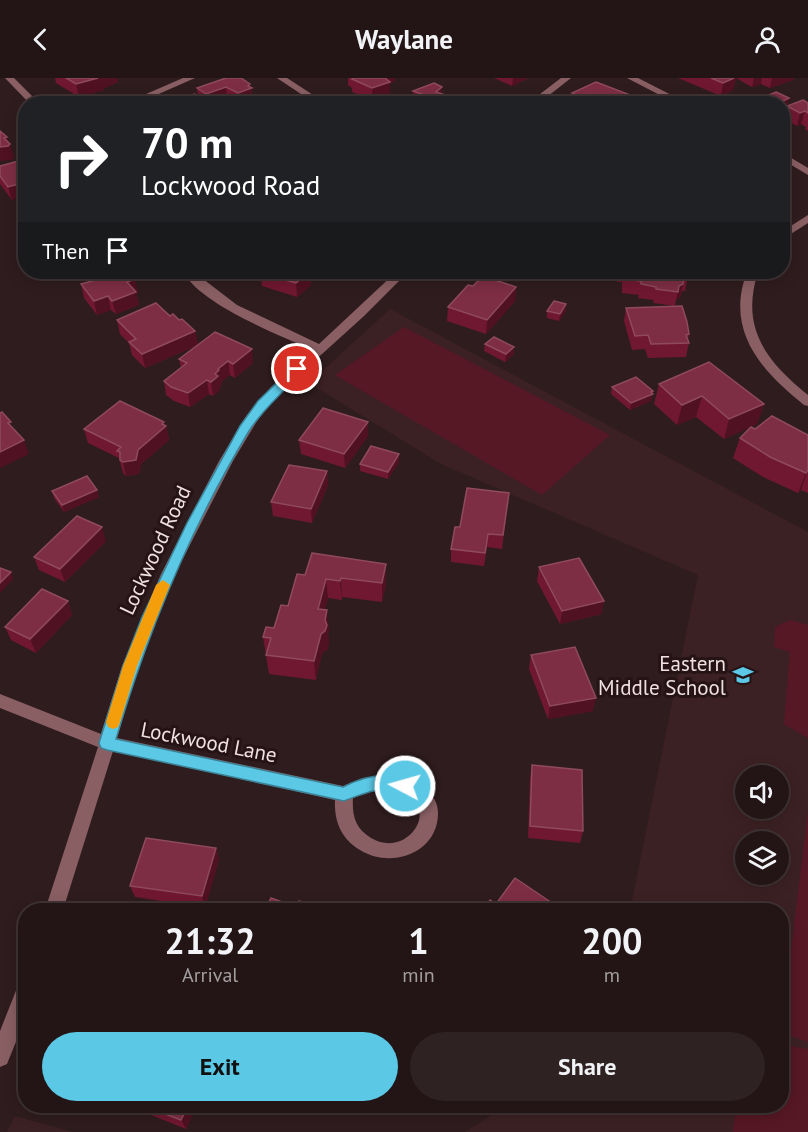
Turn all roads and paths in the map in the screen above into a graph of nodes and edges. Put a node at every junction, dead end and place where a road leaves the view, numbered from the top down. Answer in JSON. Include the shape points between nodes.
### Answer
{"nodes":[{"id":1,"x":9,"y":78,"type":"edge"},
{"id":2,"x":192,"y":78,"type":"edge"},
{"id":3,"x":281,"y":78,"type":"edge"},
{"id":4,"x":567,"y":78,"type":"edge"},
{"id":5,"x":631,"y":78,"type":"edge"},
{"id":6,"x":643,"y":81,"type":"edge"},
{"id":7,"x":28,"y":96,"type":"edge"},
{"id":8,"x":147,"y":96,"type":"edge"},
{"id":9,"x":310,"y":96,"type":"edge"},
{"id":10,"x":542,"y":96,"type":"edge"},
{"id":11,"x":671,"y":96,"type":"edge"},
{"id":12,"x":790,"y":160,"type":"edge"},
{"id":13,"x":808,"y":172,"type":"edge"},
{"id":14,"x":808,"y":218,"type":"edge"},
{"id":15,"x":790,"y":231,"type":"edge"},
{"id":16,"x":194,"y":279,"type":"edge"},
{"id":17,"x":395,"y":279,"type":"edge"},
{"id":18,"x":749,"y":279,"type":"edge"},
{"id":19,"x":320,"y":349,"type":"junction"},
{"id":20,"x":808,"y":402,"type":"edge"},
{"id":21,"x":0,"y":701,"type":"edge"},
{"id":22,"x":107,"y":743,"type":"junction"},
{"id":23,"x":344,"y":794,"type":"junction"},
{"id":24,"x":56,"y":903,"type":"edge"},
{"id":25,"x":18,"y":1011,"type":"edge"},
{"id":26,"x":0,"y":1057,"type":"edge"}],
"edges":[{"from":1,"to":7,"type":"street"},
{"from":2,"to":8,"type":"street"},
{"from":3,"to":9,"type":"street"},
{"from":4,"to":10,"type":"street"},
{"from":5,"to":6,"type":"street"},
{"from":6,"to":11,"type":"street"},
{"from":12,"to":13,"type":"street"},
{"from":14,"to":15,"type":"street"},
{"from":16,"to":19,"type":"street","via":[[218,298]]},
{"from":17,"to":19,"type":"street","name":"Lockwood Road"},
{"from":18,"to":20,"type":"street","via":[[743,297],[746,328],[771,369]]},
{"from":19,"to":22,"type":"street","name":"Lockwood Road","via":[[262,404],[225,461],[149,617]]},
{"from":21,"to":22,"type":"street","name":"Lockwood Lane"},
{"from":22,"to":23,"type":"street","name":"Lockwood Lane"},
{"from":22,"to":24,"type":"street","name":"Lockwood Road"},
{"from":23,"to":23,"type":"street","via":[[378,782],[397,783],[415,790],[428,803],[431,818],[423,835],[408,849],[387,853],[368,849],[345,819]]},
{"from":25,"to":26,"type":"street"}]}
